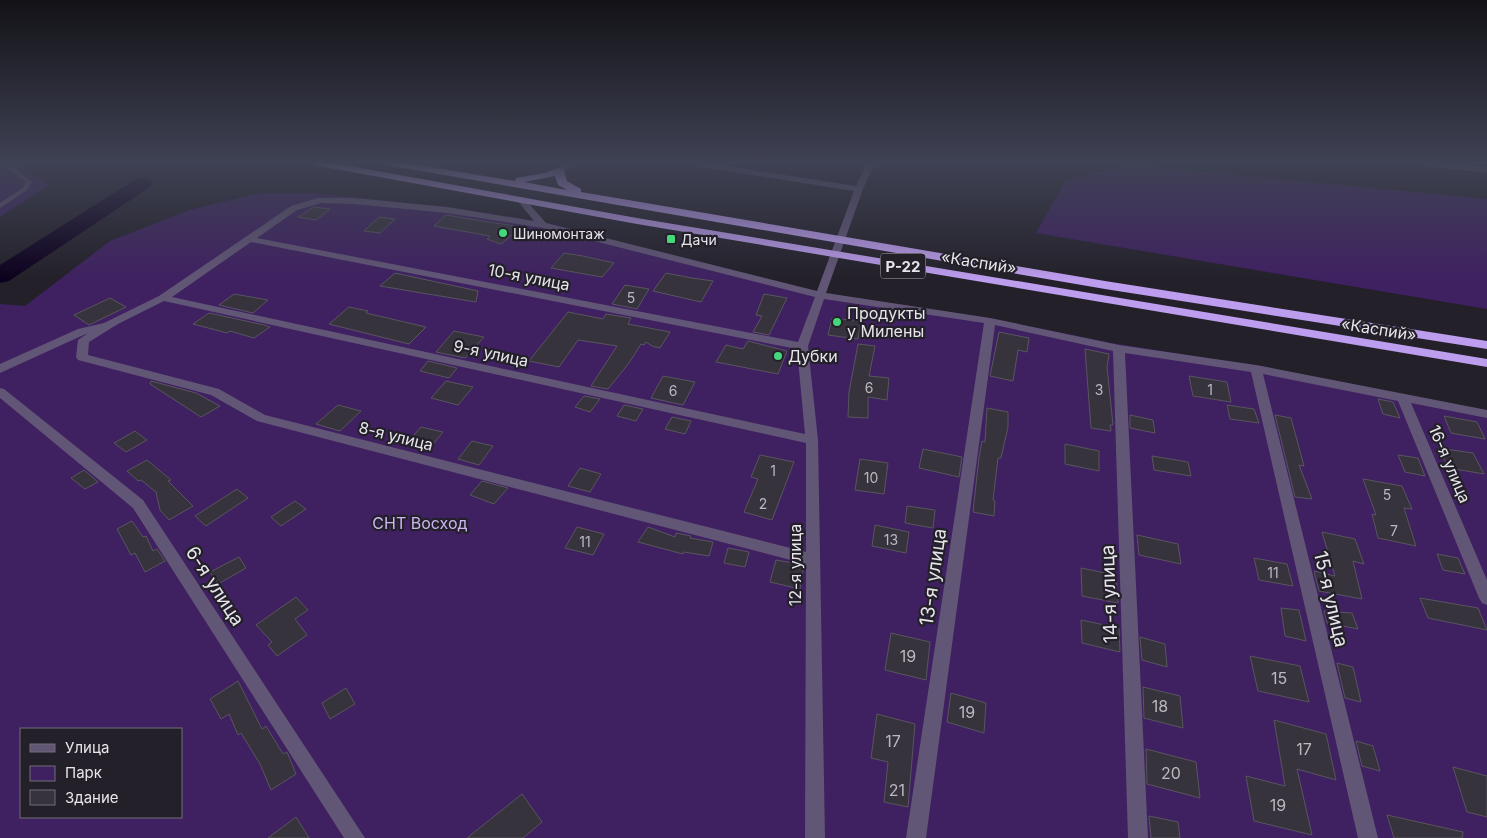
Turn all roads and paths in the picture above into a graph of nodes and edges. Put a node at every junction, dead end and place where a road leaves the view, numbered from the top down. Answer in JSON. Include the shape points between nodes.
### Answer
{"nodes":[{"id":1,"x":314,"y":202,"type":"edge"},
{"id":2,"x":348,"y":202,"type":"edge"},
{"id":3,"x":523,"y":202,"type":"edge"},
{"id":4,"x":533,"y":202,"type":"edge"},
{"id":5,"x":626,"y":202,"type":"edge"},
{"id":6,"x":854,"y":202,"type":"edge"},
{"id":7,"x":543,"y":225,"type":"junction"},
{"id":8,"x":249,"y":239,"type":"junction"},
{"id":9,"x":819,"y":295,"type":"junction"},
{"id":10,"x":163,"y":298,"type":"junction"},
{"id":11,"x":990,"y":321,"type":"junction"},
{"id":12,"x":114,"y":322,"type":"junction"},
{"id":13,"x":1487,"y":345,"type":"edge"},
{"id":14,"x":802,"y":346,"type":"junction"},
{"id":15,"x":1119,"y":348,"type":"junction"},
{"id":16,"x":1487,"y":363,"type":"edge"},
{"id":17,"x":0,"y":369,"type":"edge"},
{"id":18,"x":1256,"y":369,"type":"junction"},
{"id":19,"x":0,"y":392,"type":"edge"},
{"id":20,"x":1404,"y":399,"type":"junction"},
{"id":21,"x":1487,"y":414,"type":"edge"},
{"id":22,"x":812,"y":440,"type":"junction"},
{"id":23,"x":812,"y":560,"type":"junction"},
{"id":24,"x":1487,"y":598,"type":"edge"},
{"id":25,"x":355,"y":838,"type":"edge"},
{"id":26,"x":815,"y":838,"type":"edge"},
{"id":27,"x":916,"y":838,"type":"edge"},
{"id":28,"x":1138,"y":838,"type":"edge"},
{"id":29,"x":1368,"y":838,"type":"edge"}],
"edges":[{"from":1,"to":8,"type":"street","name":"8-я улица","via":[[294,208]]},
{"from":2,"to":7,"type":"street","name":"8-я улица","via":[[448,210]]},
{"from":3,"to":7,"type":"street"},
{"from":4,"to":16,"type":"highway","name":"«Каспий»","number":"Р-22"},
{"from":5,"to":13,"type":"highway","name":"«Каспий»","number":"Р-22","via":[[1105,285]]},
{"from":6,"to":9,"type":"street","name":"12-я улица"},
{"from":7,"to":9,"type":"street","name":"8-я улица"},
{"from":8,"to":10,"type":"street","name":"8-я улица"},
{"from":8,"to":14,"type":"street","name":"10-я улица"},
{"from":9,"to":11,"type":"street","name":"8-я улица"},
{"from":9,"to":14,"type":"street","name":"12-я улица"},
{"from":10,"to":12,"type":"street","name":"8-я улица"},
{"from":10,"to":22,"type":"street","name":"9-я улица"},
{"from":11,"to":15,"type":"street","name":"8-я улица"},
{"from":11,"to":27,"type":"street","name":"13-я улица"},
{"from":12,"to":17,"type":"street","via":[[82,331]]},
{"from":12,"to":23,"type":"street","name":"8-я улица","via":[[84,340],[82,357],[214,392],[261,418]]},
{"from":14,"to":22,"type":"street","name":"12-я улица"},
{"from":15,"to":18,"type":"street","name":"8-я улица"},
{"from":15,"to":28,"type":"street","name":"14-я улица"},
{"from":18,"to":20,"type":"street","name":"8-я улица"},
{"from":18,"to":29,"type":"street","name":"15-я улица"},
{"from":19,"to":25,"type":"street","name":"6-я улица","via":[[138,504]]},
{"from":20,"to":21,"type":"street","name":"8-я улица"},
{"from":20,"to":24,"type":"street","name":"16-я улица"},
{"from":22,"to":23,"type":"street","name":"12-я улица"},
{"from":23,"to":26,"type":"street","name":"12-я улица"}]}
